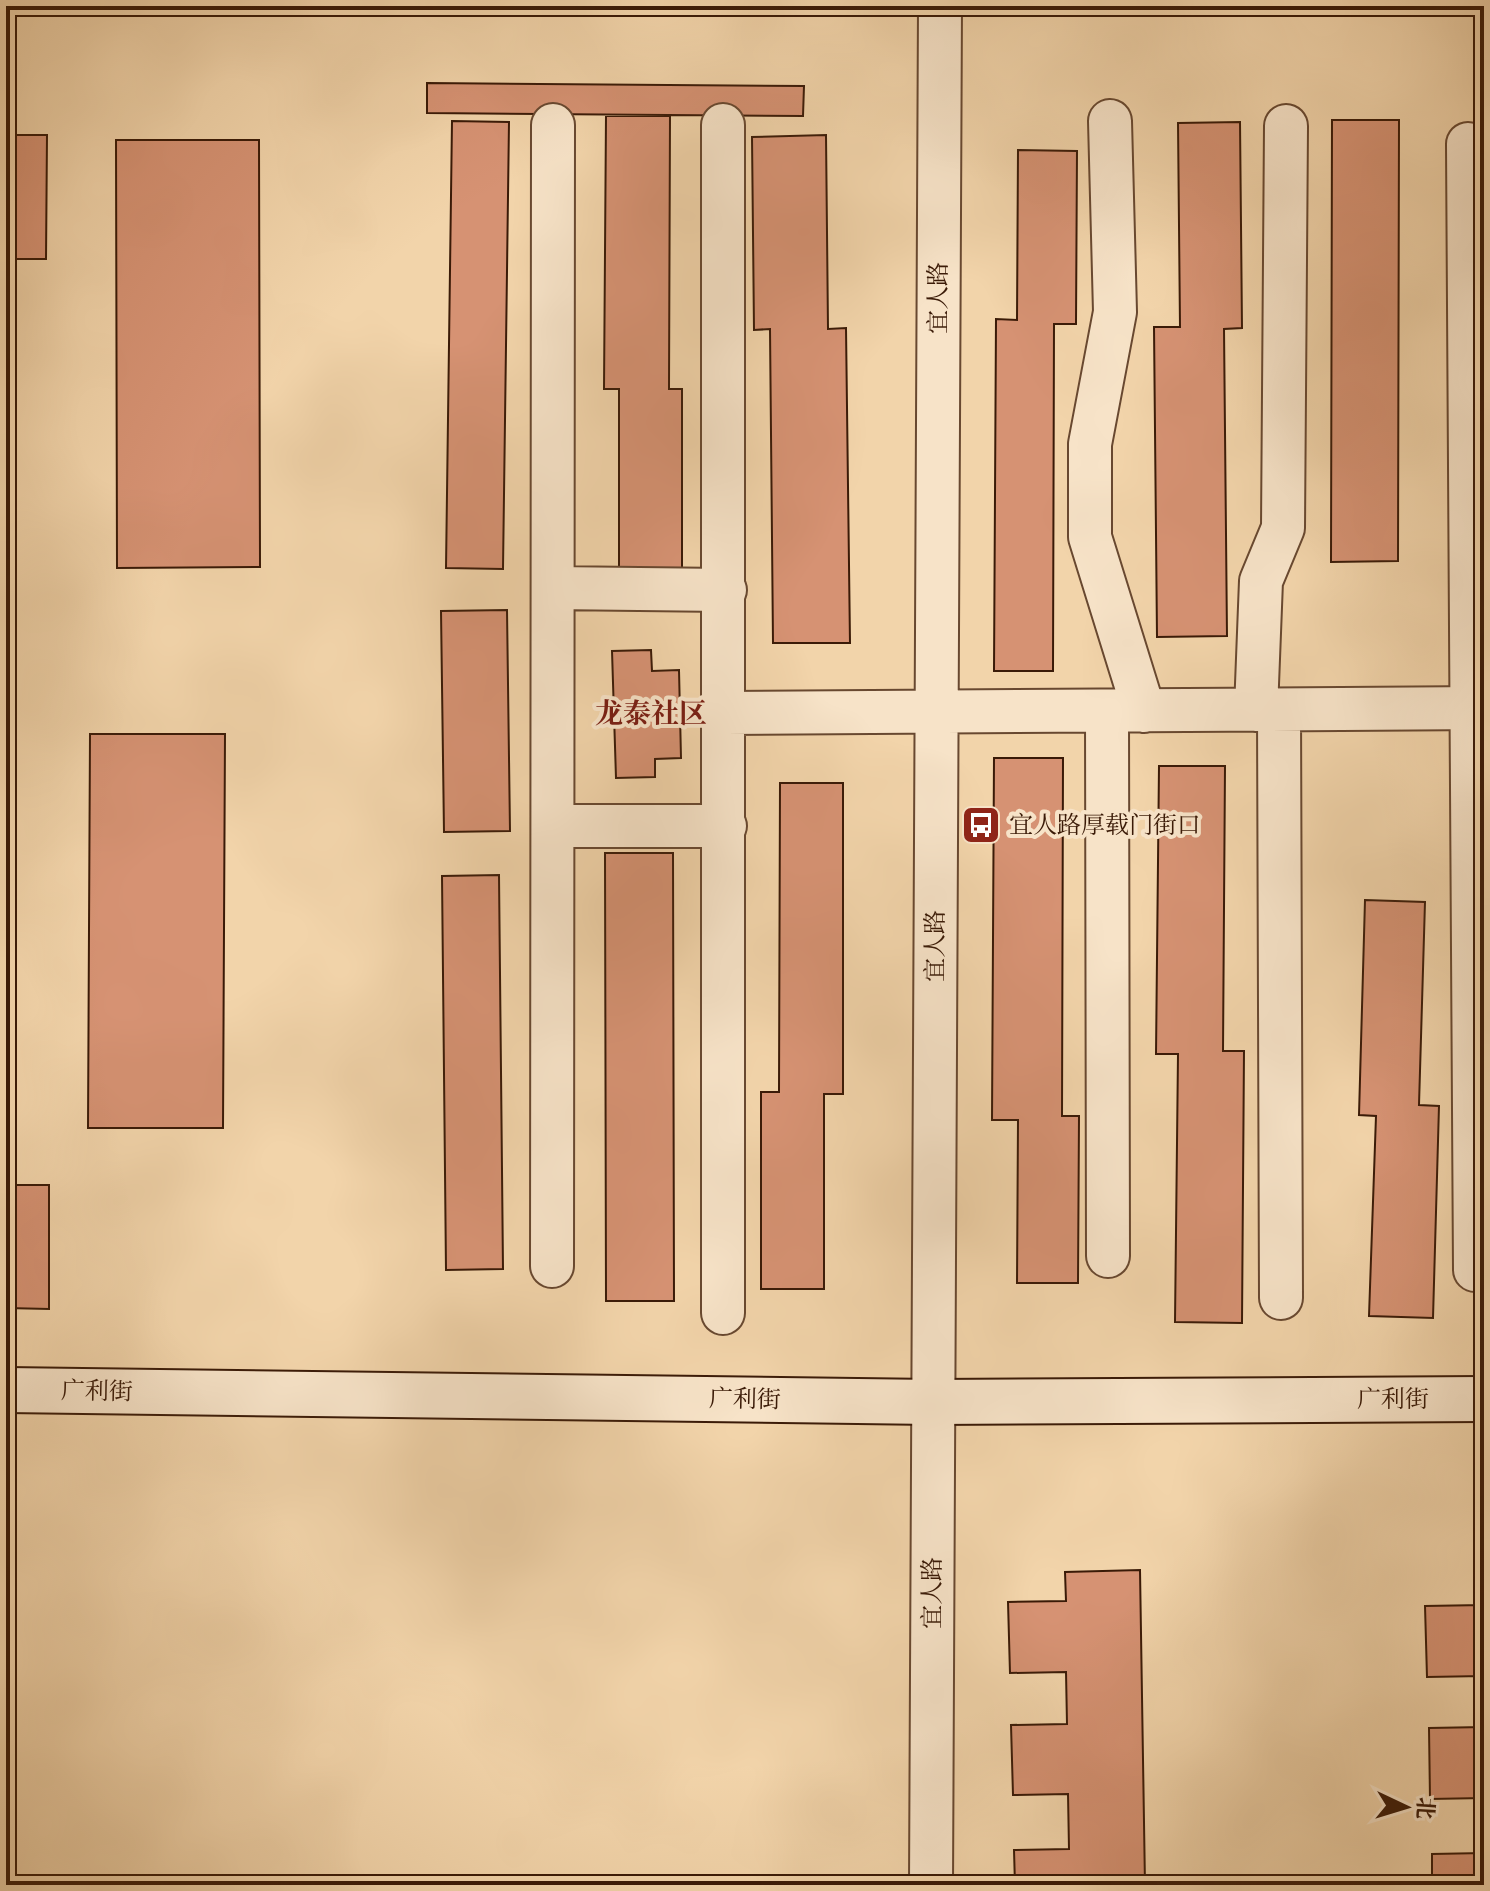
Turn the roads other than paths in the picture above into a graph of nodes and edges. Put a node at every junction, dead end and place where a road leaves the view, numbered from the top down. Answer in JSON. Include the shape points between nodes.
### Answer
{"nodes":[{"id":1,"x":940,"y":6,"type":"edge"},
{"id":2,"x":957,"y":6,"type":"edge"},
{"id":3,"x":1110,"y":121,"type":"dead end"},
{"id":4,"x":553,"y":125,"type":"dead end"},
{"id":5,"x":723,"y":125,"type":"dead end"},
{"id":6,"x":1286,"y":126,"type":"dead end"},
{"id":7,"x":1468,"y":144,"type":"dead end"},
{"id":8,"x":553,"y":588,"type":"junction"},
{"id":9,"x":725,"y":590,"type":"junction"},
{"id":10,"x":1478,"y":708,"type":"edge"},
{"id":11,"x":1268,"y":710,"type":"junction"},
{"id":12,"x":1125,"y":711,"type":"junction"},
{"id":13,"x":945,"y":712,"type":"junction"},
{"id":14,"x":725,"y":713,"type":"junction"},
{"id":15,"x":553,"y":826,"type":"junction"},
{"id":16,"x":725,"y":826,"type":"junction"},
{"id":17,"x":1108,"y":1256,"type":"dead end"},
{"id":18,"x":552,"y":1266,"type":"dead end"},
{"id":19,"x":1475,"y":1270,"type":"dead end"},
{"id":20,"x":1281,"y":1298,"type":"dead end"},
{"id":21,"x":723,"y":1313,"type":"dead end"},
{"id":22,"x":6,"y":1390,"type":"edge"},
{"id":23,"x":1484,"y":1399,"type":"edge"},
{"id":24,"x":943,"y":1417,"type":"junction"},
{"id":25,"x":6,"y":1420,"type":"edge"},
{"id":26,"x":1484,"y":1429,"type":"edge"},
{"id":27,"x":931,"y":1885,"type":"edge"},
{"id":28,"x":952,"y":1885,"type":"edge"}],
"edges":[{"from":1,"to":13,"type":"street","name":"宜人路"},
{"from":2,"to":13,"type":"street","name":"宜人路"},
{"from":3,"to":12,"type":"street","via":[[1115,312],[1090,444],[1090,537]]},
{"from":4,"to":8,"type":"street"},
{"from":5,"to":9,"type":"street"},
{"from":6,"to":11,"type":"street","via":[[1283,528],[1261,581]]},
{"from":7,"to":10,"type":"street"},
{"from":8,"to":9,"type":"street"},
{"from":8,"to":15,"type":"street"},
{"from":9,"to":14,"type":"street"},
{"from":10,"to":11,"type":"street"},
{"from":10,"to":19,"type":"street"},
{"from":11,"to":12,"type":"street"},
{"from":11,"to":20,"type":"street"},
{"from":12,"to":13,"type":"street"},
{"from":12,"to":17,"type":"street"},
{"from":13,"to":14,"type":"street"},
{"from":13,"to":24,"type":"street","name":"宜人路"},
{"from":14,"to":16,"type":"street"},
{"from":15,"to":16,"type":"street"},
{"from":15,"to":18,"type":"street"},
{"from":16,"to":21,"type":"street"},
{"from":22,"to":24,"type":"street","name":"广利街"},
{"from":23,"to":24,"type":"street","name":"广利街"},
{"from":24,"to":25,"type":"street","name":"广利街"},
{"from":24,"to":26,"type":"street","name":"广利街"},
{"from":24,"to":27,"type":"street","name":"宜人路"},
{"from":24,"to":28,"type":"street","name":"宜人路"}]}
